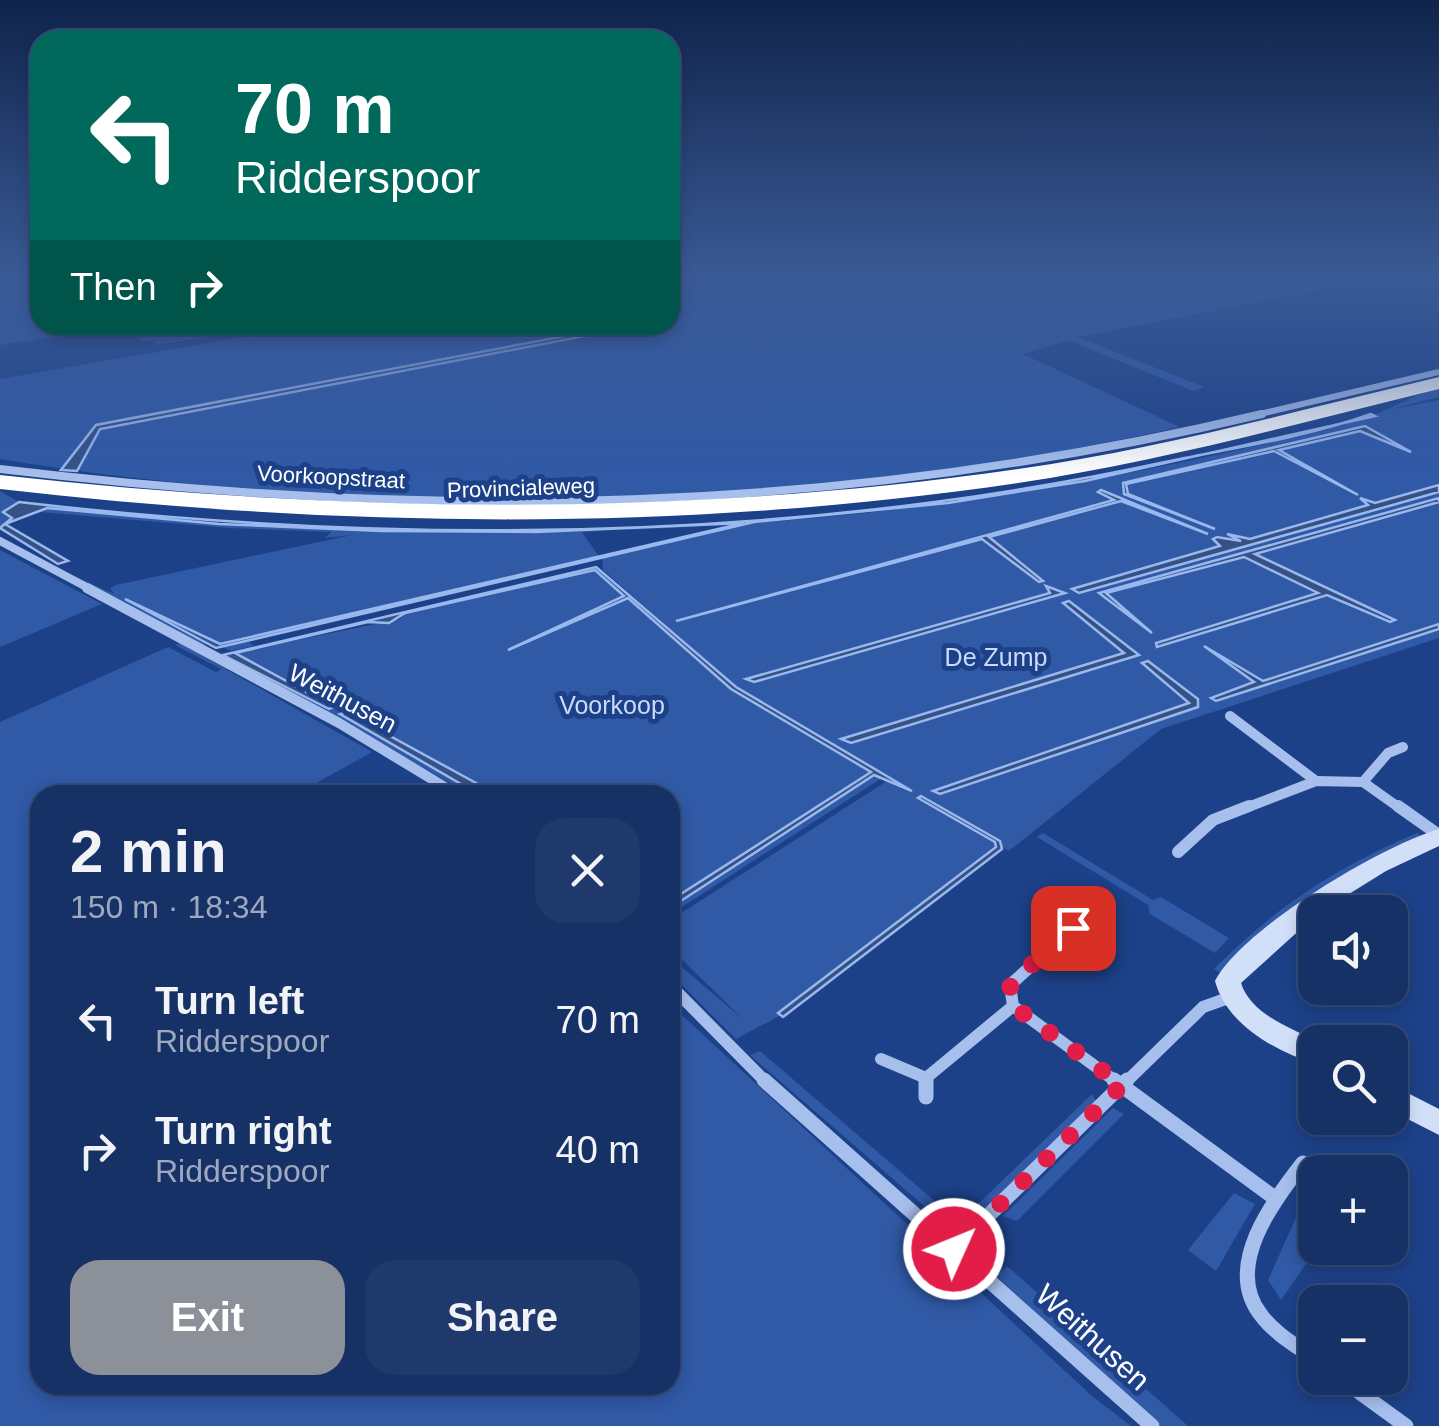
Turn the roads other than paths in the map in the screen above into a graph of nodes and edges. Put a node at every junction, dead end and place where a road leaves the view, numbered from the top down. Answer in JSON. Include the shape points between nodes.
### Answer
{"nodes":[{"id":1,"x":1439,"y":372,"type":"edge"},
{"id":2,"x":1439,"y":383,"type":"edge"},
{"id":3,"x":1032,"y":467,"type":"junction"},
{"id":4,"x":0,"y":469,"type":"edge"},
{"id":5,"x":0,"y":482,"type":"edge"},
{"id":6,"x":0,"y":541,"type":"edge"},
{"id":7,"x":1230,"y":716,"type":"dead end"},
{"id":8,"x":1403,"y":747,"type":"dead end"},
{"id":9,"x":1316,"y":782,"type":"junction"},
{"id":10,"x":1363,"y":782,"type":"junction"},
{"id":11,"x":442,"y":785,"type":"edge"},
{"id":12,"x":1439,"y":836,"type":"edge"},
{"id":13,"x":1178,"y":852,"type":"dead end"},
{"id":14,"x":1100,"y":946,"type":"dead end"},
{"id":15,"x":680,"y":996,"type":"edge"},
{"id":16,"x":1231,"y":997,"type":"junction"},
{"id":17,"x":1013,"y":1006,"type":"junction"},
{"id":18,"x":1298,"y":1044,"type":"edge"},
{"id":19,"x":881,"y":1058,"type":"dead end"},
{"id":20,"x":926,"y":1078,"type":"junction"},
{"id":21,"x":1122,"y":1085,"type":"junction"},
{"id":22,"x":926,"y":1097,"type":"dead end"},
{"id":23,"x":1408,"y":1106,"type":"edge"},
{"id":24,"x":1439,"y":1124,"type":"edge"},
{"id":25,"x":1298,"y":1170,"type":"edge"},
{"id":26,"x":1276,"y":1199,"type":"junction"},
{"id":27,"x":954,"y":1249,"type":"junction"},
{"id":28,"x":1298,"y":1346,"type":"edge"},
{"id":29,"x":1363,"y":1395,"type":"edge"},
{"id":30,"x":1152,"y":1426,"type":"edge"},
{"id":31,"x":1406,"y":1426,"type":"edge"}],
"edges":[{"from":1,"to":3,"type":"street","name":"Provincialeweg"},
{"from":2,"to":3,"type":"highway","via":[[1208,440]]},
{"from":3,"to":4,"type":"street","name":"Voorkoopstraat","via":[[755,493],[390,503],[118,485]]},
{"from":3,"to":5,"type":"highway","name":"Provincialeweg","via":[[900,492],[436,516],[232,508]]},
{"from":6,"to":11,"type":"street","name":"Weithusen","via":[[340,723]]},
{"from":7,"to":9,"type":"street"},
{"from":8,"to":10,"type":"street","via":[[1388,752]]},
{"from":9,"to":10,"type":"street"},
{"from":9,"to":13,"type":"street","via":[[1214,820]]},
{"from":10,"to":12,"type":"street"},
{"from":12,"to":16,"type":"street","via":[[1327,891],[1270,936],[1228,981]]},
{"from":14,"to":17,"type":"street","via":[[1073,928],[1010,984]]},
{"from":15,"to":27,"type":"street","via":[[770,1086]]},
{"from":16,"to":18,"type":"street"},
{"from":16,"to":21,"type":"street","via":[[1203,1007]]},
{"from":17,"to":20,"type":"street"},
{"from":17,"to":21,"type":"street"},
{"from":19,"to":20,"type":"street"},
{"from":20,"to":22,"type":"street"},
{"from":21,"to":26,"type":"street"},
{"from":21,"to":27,"type":"street"},
{"from":23,"to":24,"type":"street"},
{"from":25,"to":26,"type":"street"},
{"from":26,"to":28,"type":"street","via":[[1246,1282],[1256,1307]]},
{"from":27,"to":30,"type":"street","name":"Weithusen"},
{"from":29,"to":31,"type":"street"}]}
